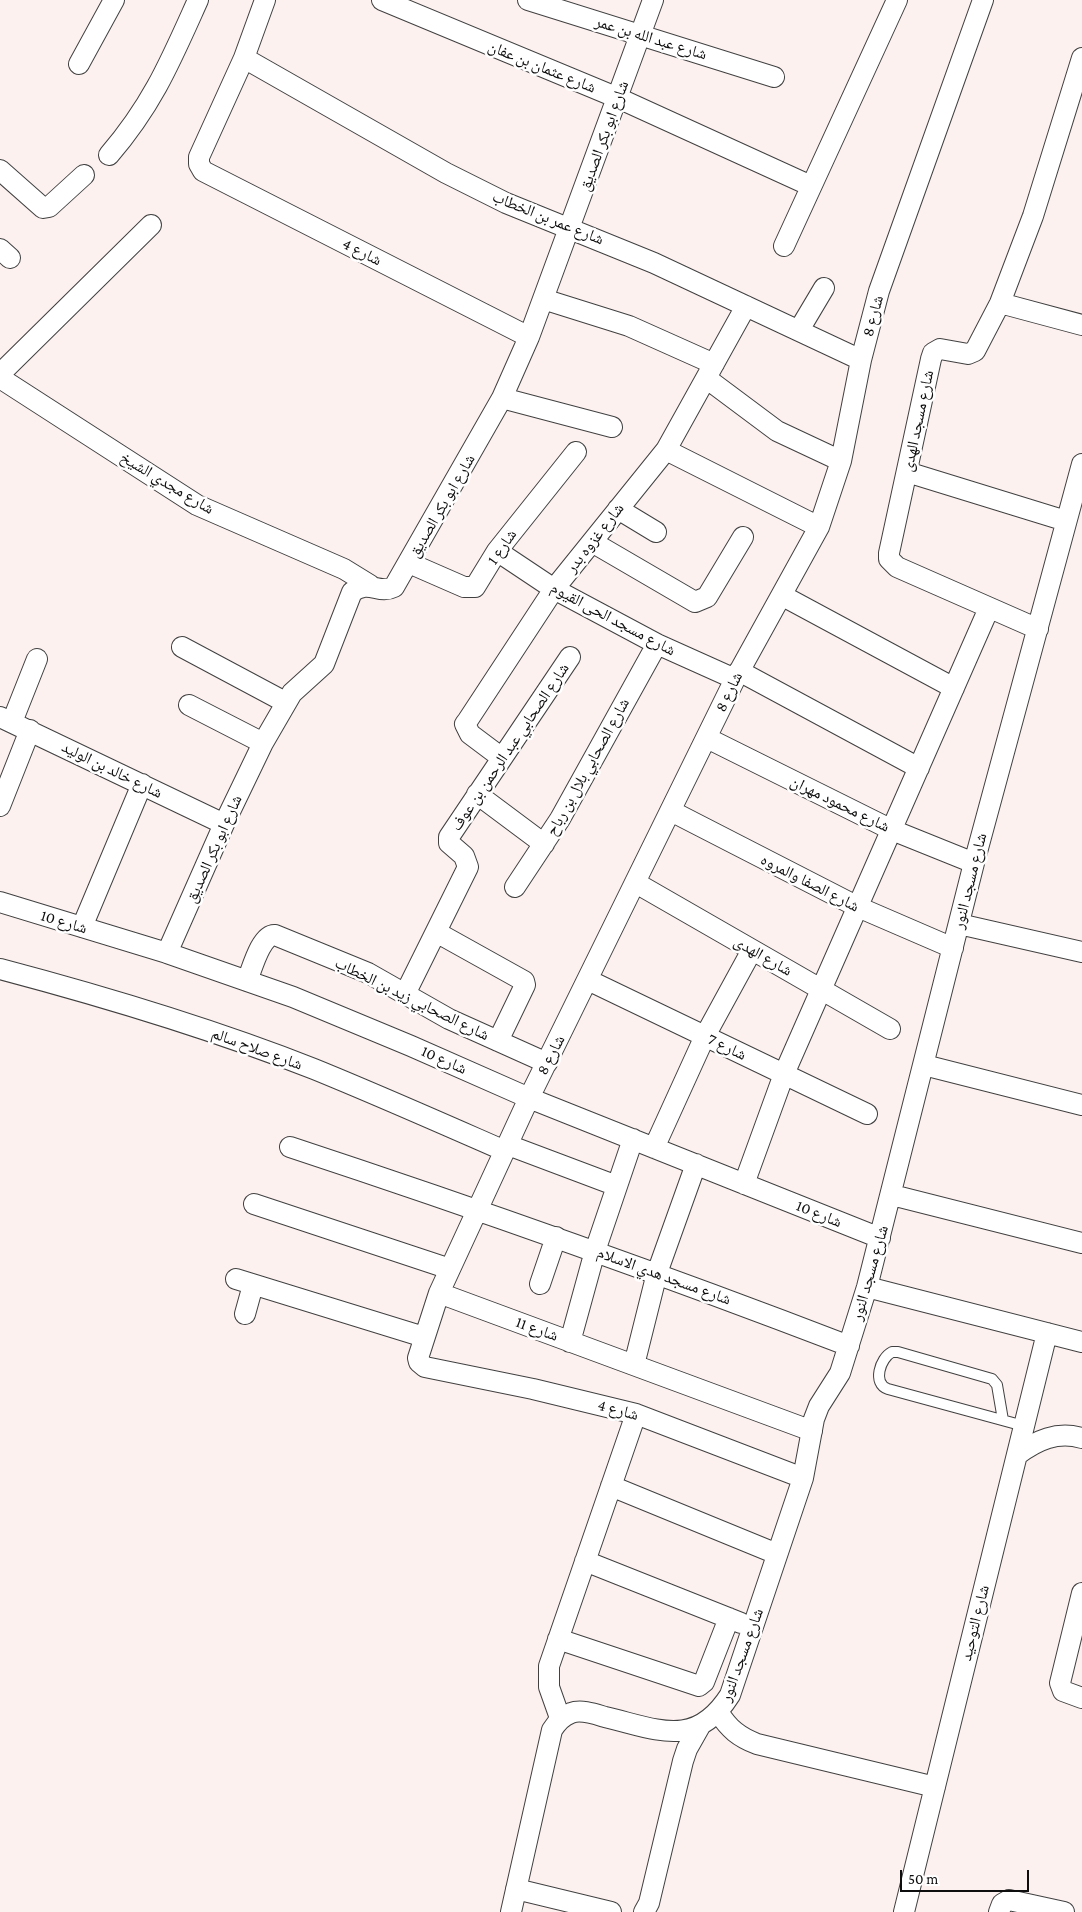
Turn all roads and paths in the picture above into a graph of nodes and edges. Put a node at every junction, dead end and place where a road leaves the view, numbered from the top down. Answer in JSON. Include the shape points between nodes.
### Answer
{"nodes":[{"id":1,"x":114,"y":0,"type":"edge"},
{"id":2,"x":198,"y":0,"type":"edge"},
{"id":3,"x":265,"y":0,"type":"edge"},
{"id":4,"x":382,"y":0,"type":"edge"},
{"id":5,"x":528,"y":0,"type":"edge"},
{"id":6,"x":653,"y":0,"type":"edge"},
{"id":7,"x":897,"y":0,"type":"edge"},
{"id":8,"x":975,"y":2,"type":"edge"},
{"id":9,"x":640,"y":34,"type":"junction"},
{"id":10,"x":244,"y":58,"type":"junction"},
{"id":11,"x":1082,"y":58,"type":"edge"},
{"id":12,"x":79,"y":64,"type":"dead end"},
{"id":13,"x":774,"y":76,"type":"dead end"},
{"id":14,"x":618,"y":98,"type":"junction"},
{"id":15,"x":109,"y":155,"type":"dead end"},
{"id":16,"x":0,"y":170,"type":"edge"},
{"id":17,"x":84,"y":175,"type":"dead end"},
{"id":18,"x":811,"y":186,"type":"junction"},
{"id":19,"x":152,"y":225,"type":"dead end"},
{"id":20,"x":569,"y":230,"type":"junction"},
{"id":21,"x":784,"y":246,"type":"dead end"},
{"id":22,"x":824,"y":288,"type":"dead end"},
{"id":23,"x":543,"y":299,"type":"junction"},
{"id":24,"x":1000,"y":302,"type":"junction"},
{"id":25,"x":746,"y":306,"type":"junction"},
{"id":26,"x":1082,"y":325,"type":"edge"},
{"id":27,"x":799,"y":330,"type":"junction"},
{"id":28,"x":529,"y":337,"type":"junction"},
{"id":29,"x":861,"y":360,"type":"junction"},
{"id":30,"x":710,"y":371,"type":"junction"},
{"id":31,"x":0,"y":374,"type":"edge"},
{"id":32,"x":0,"y":378,"type":"edge"},
{"id":33,"x":502,"y":398,"type":"junction"},
{"id":34,"x":612,"y":427,"type":"dead end"},
{"id":35,"x":666,"y":450,"type":"junction"},
{"id":36,"x":576,"y":452,"type":"dead end"},
{"id":37,"x":840,"y":460,"type":"junction"},
{"id":38,"x":907,"y":472,"type":"junction"},
{"id":39,"x":1081,"y":472,"type":"edge"},
{"id":40,"x":618,"y":509,"type":"junction"},
{"id":41,"x":1066,"y":521,"type":"junction"},
{"id":42,"x":819,"y":527,"type":"junction"},
{"id":43,"x":656,"y":532,"type":"dead end"},
{"id":44,"x":743,"y":537,"type":"dead end"},
{"id":45,"x":592,"y":542,"type":"junction"},
{"id":46,"x":497,"y":551,"type":"junction"},
{"id":47,"x":409,"y":563,"type":"junction"},
{"id":48,"x":370,"y":585,"type":"junction"},
{"id":49,"x":554,"y":589,"type":"junction"},
{"id":50,"x":783,"y":596,"type":"junction"},
{"id":51,"x":990,"y":608,"type":"junction"},
{"id":52,"x":1038,"y":628,"type":"junction"},
{"id":53,"x":657,"y":644,"type":"junction"},
{"id":54,"x":182,"y":647,"type":"dead end"},
{"id":55,"x":570,"y":657,"type":"dead end"},
{"id":56,"x":37,"y":658,"type":"dead end"},
{"id":57,"x":737,"y":675,"type":"junction"},
{"id":58,"x":954,"y":688,"type":"junction"},
{"id":59,"x":286,"y":702,"type":"junction"},
{"id":60,"x":189,"y":705,"type":"dead end"},
{"id":61,"x":14,"y":723,"type":"edge"},
{"id":62,"x":707,"y":738,"type":"junction"},
{"id":63,"x":263,"y":744,"type":"junction"},
{"id":64,"x":502,"y":758,"type":"junction"},
{"id":65,"x":919,"y":768,"type":"junction"},
{"id":66,"x":142,"y":784,"type":"junction"},
{"id":67,"x":477,"y":794,"type":"junction"},
{"id":68,"x":0,"y":806,"type":"edge"},
{"id":69,"x":671,"y":811,"type":"junction"},
{"id":70,"x":224,"y":824,"type":"junction"},
{"id":71,"x":892,"y":830,"type":"junction"},
{"id":72,"x":544,"y":844,"type":"junction"},
{"id":73,"x":974,"y":863,"type":"junction"},
{"id":74,"x":636,"y":883,"type":"junction"},
{"id":75,"x":515,"y":887,"type":"dead end"},
{"id":76,"x":0,"y":902,"type":"edge"},
{"id":77,"x":858,"y":907,"type":"junction"},
{"id":78,"x":959,"y":924,"type":"junction"},
{"id":79,"x":82,"y":927,"type":"junction"},
{"id":80,"x":436,"y":932,"type":"junction"},
{"id":81,"x":953,"y":948,"type":"junction"},
{"id":82,"x":752,"y":950,"type":"junction"},
{"id":83,"x":1082,"y":952,"type":"edge"},
{"id":84,"x":167,"y":953,"type":"junction"},
{"id":85,"x":0,"y":970,"type":"edge"},
{"id":86,"x":588,"y":980,"type":"junction"},
{"id":87,"x":247,"y":981,"type":"junction"},
{"id":88,"x":821,"y":990,"type":"junction"},
{"id":89,"x":405,"y":994,"type":"junction"},
{"id":90,"x":890,"y":1029,"type":"dead end"},
{"id":91,"x":705,"y":1036,"type":"junction"},
{"id":92,"x":498,"y":1041,"type":"junction"},
{"id":93,"x":547,"y":1063,"type":"junction"},
{"id":94,"x":924,"y":1065,"type":"junction"},
{"id":95,"x":784,"y":1074,"type":"junction"},
{"id":96,"x":529,"y":1098,"type":"junction"},
{"id":97,"x":1082,"y":1105,"type":"edge"},
{"id":98,"x":866,"y":1114,"type":"dead end"},
{"id":99,"x":633,"y":1140,"type":"junction"},
{"id":100,"x":290,"y":1147,"type":"dead end"},
{"id":101,"x":506,"y":1148,"type":"junction"},
{"id":102,"x":654,"y":1148,"type":"junction"},
{"id":103,"x":696,"y":1164,"type":"junction"},
{"id":104,"x":744,"y":1184,"type":"junction"},
{"id":105,"x":617,"y":1186,"type":"junction"},
{"id":106,"x":892,"y":1195,"type":"junction"},
{"id":107,"x":254,"y":1204,"type":"dead end"},
{"id":108,"x":478,"y":1209,"type":"junction"},
{"id":109,"x":556,"y":1237,"type":"junction"},
{"id":110,"x":880,"y":1238,"type":"junction"},
{"id":111,"x":1082,"y":1243,"type":"edge"},
{"id":112,"x":595,"y":1251,"type":"junction"},
{"id":113,"x":450,"y":1269,"type":"junction"},
{"id":114,"x":657,"y":1273,"type":"junction"},
{"id":115,"x":540,"y":1284,"type":"dead end"},
{"id":116,"x":867,"y":1287,"type":"junction"},
{"id":117,"x":439,"y":1293,"type":"junction"},
{"id":118,"x":246,"y":1314,"type":"dead end"},
{"id":119,"x":1047,"y":1333,"type":"junction"},
{"id":120,"x":424,"y":1337,"type":"junction"},
{"id":121,"x":570,"y":1342,"type":"junction"},
{"id":122,"x":1082,"y":1342,"type":"edge"},
{"id":123,"x":849,"y":1346,"type":"junction"},
{"id":124,"x":422,"y":1364,"type":"joint"},
{"id":125,"x":634,"y":1365,"type":"junction"},
{"id":126,"x":636,"y":1414,"type":"junction"},
{"id":127,"x":1003,"y":1420,"type":"junction"},
{"id":128,"x":1024,"y":1426,"type":"junction"},
{"id":129,"x":812,"y":1431,"type":"junction"},
{"id":130,"x":1082,"y":1438,"type":"edge"},
{"id":131,"x":1017,"y":1455,"type":"junction"},
{"id":132,"x":803,"y":1478,"type":"junction"},
{"id":133,"x":611,"y":1486,"type":"junction"},
{"id":134,"x":778,"y":1554,"type":"junction"},
{"id":135,"x":585,"y":1561,"type":"junction"},
{"id":136,"x":1082,"y":1593,"type":"edge"},
{"id":137,"x":728,"y":1618,"type":"junction"},
{"id":138,"x":753,"y":1627,"type":"junction"},
{"id":139,"x":558,"y":1639,"type":"junction"},
{"id":140,"x":1082,"y":1698,"type":"edge"},
{"id":141,"x":718,"y":1714,"type":"junction"},
{"id":142,"x":560,"y":1718,"type":"junction"},
{"id":143,"x":700,"y":1726,"type":"junction"},
{"id":144,"x":934,"y":1787,"type":"junction"},
{"id":145,"x":516,"y":1889,"type":"junction"},
{"id":146,"x":561,"y":1906,"type":"edge"},
{"id":147,"x":511,"y":1912,"type":"edge"},
{"id":148,"x":611,"y":1912,"type":"edge"},
{"id":149,"x":644,"y":1912,"type":"edge"},
{"id":150,"x":904,"y":1912,"type":"edge"},
{"id":151,"x":998,"y":1912,"type":"edge"},
{"id":152,"x":1064,"y":1912,"type":"edge"}],
"edges":[{"from":1,"to":12,"type":"street"},
{"from":2,"to":15,"type":"street","via":[[156,90],[129,132]]},
{"from":3,"to":10,"type":"street"},
{"from":4,"to":14,"type":"street","name":"شارع عثمان بن عفان"},
{"from":5,"to":9,"type":"street","name":"شارع عبد الله بن عمر"},
{"from":6,"to":9,"type":"street","name":"شارع ابو بكر الصديق"},
{"from":7,"to":18,"type":"street"},
{"from":8,"to":29,"type":"street","name":"شارع 8","via":[[879,291]]},
{"from":9,"to":13,"type":"street","name":"شارع عبد الله بن عمر"},
{"from":9,"to":14,"type":"street","name":"شارع ابو بكر الصديق"},
{"from":10,"to":20,"type":"street","name":"شارع عمر بن الخطاب","via":[[446,173]]},
{"from":10,"to":28,"type":"street","name":"شارع 4","via":[[199,157],[203,171]]},
{"from":11,"to":24,"type":"street","name":"شارع مسجد الهدى","via":[[1033,216]]},
{"from":14,"to":18,"type":"street","name":"شارع عثمان بن عفان"},
{"from":14,"to":20,"type":"street","name":"شارع ابو بكر الصديق"},
{"from":16,"to":17,"type":"street","via":[[43,208],[49,207]]},
{"from":18,"to":21,"type":"street"},
{"from":19,"to":31,"type":"street"},
{"from":20,"to":23,"type":"street","name":"شارع ابو بكر الصديق"},
{"from":20,"to":25,"type":"street","name":"شارع عمر بن الخطاب","via":[[612,245]]},
{"from":22,"to":27,"type":"street"},
{"from":23,"to":28,"type":"street","name":"شارع ابو بكر الصديق"},
{"from":23,"to":30,"type":"street","via":[[629,326]]},
{"from":24,"to":26,"type":"street"},
{"from":24,"to":38,"type":"street","name":"شارع مسجد الهدى","via":[[975,351],[968,354],[940,349],[934,352]]},
{"from":25,"to":27,"type":"street","name":"شارع عمر بن الخطاب"},
{"from":25,"to":30,"type":"street","name":"شارع غزوه بدر"},
{"from":27,"to":29,"type":"street","name":"شارع عمر بن الخطاب"},
{"from":28,"to":33,"type":"street","name":"شارع ابو بكر الصديق"},
{"from":29,"to":37,"type":"street","name":"شارع 8"},
{"from":30,"to":35,"type":"street","name":"شارع غزوه بدر"},
{"from":30,"to":37,"type":"street","via":[[777,431]]},
{"from":32,"to":48,"type":"street","name":"شارع مجدي الشيخ","via":[[197,505],[344,569]]},
{"from":33,"to":34,"type":"street"},
{"from":33,"to":47,"type":"street","name":"شارع ابو بكر الصديق"},
{"from":35,"to":40,"type":"street","name":"شارع غزوه بدر"},
{"from":35,"to":42,"type":"street"},
{"from":36,"to":46,"type":"street","name":"شارع 1"},
{"from":37,"to":42,"type":"street","name":"شارع 8"},
{"from":38,"to":41,"type":"street"},
{"from":38,"to":51,"type":"street","name":"شارع مسجد الهدى","via":[[889,553],[892,564]]},
{"from":39,"to":41,"type":"street","name":"شارع مسجد النور"},
{"from":40,"to":43,"type":"street"},
{"from":40,"to":45,"type":"street","name":"شارع غزوه بدر"},
{"from":41,"to":52,"type":"street","name":"شارع مسجد النور"},
{"from":42,"to":50,"type":"street","name":"شارع 8"},
{"from":44,"to":45,"type":"street","via":[[707,597],[695,602]]},
{"from":45,"to":49,"type":"street","name":"شارع غزوه بدر"},
{"from":46,"to":47,"type":"street","name":"شارع 1","via":[[480,582],[470,588]]},
{"from":46,"to":49,"type":"street","name":"شارع مسجد الحى القيوم"},
{"from":47,"to":48,"type":"street","name":"شارع ابو بكر الصديق","via":[[394,587],[382,590]]},
{"from":48,"to":59,"type":"street","name":"شارع ابو بكر الصديق","via":[[360,586],[352,592],[324,664]]},
{"from":49,"to":53,"type":"street","name":"شارع مسجد الحى القيوم"},
{"from":49,"to":64,"type":"street","name":"شارع غزوه بدر","via":[[466,724],[470,734]]},
{"from":50,"to":57,"type":"street","name":"شارع 8"},
{"from":50,"to":58,"type":"street"},
{"from":51,"to":52,"type":"street","name":"شارع مسجد الهدى"},
{"from":51,"to":58,"type":"street"},
{"from":52,"to":73,"type":"street","name":"شارع مسجد النور"},
{"from":53,"to":57,"type":"street","name":"شارع مسجد الحى القيوم"},
{"from":53,"to":72,"type":"street","name":"شارع الصحابي بلال بن رباح"},
{"from":54,"to":59,"type":"street"},
{"from":55,"to":64,"type":"street","name":"شارع الصحابي عبد الرحمن بن عوف"},
{"from":56,"to":61,"type":"street"},
{"from":57,"to":62,"type":"street","name":"شارع 8"},
{"from":57,"to":65,"type":"street","name":"شارع مسجد الحى القيوم"},
{"from":58,"to":65,"type":"street"},
{"from":59,"to":63,"type":"street","name":"شارع ابو بكر الصديق"},
{"from":60,"to":63,"type":"street"},
{"from":61,"to":66,"type":"street","name":"شارع خالد بن الوليد"},
{"from":61,"to":68,"type":"street"},
{"from":62,"to":69,"type":"street","name":"شارع 8"},
{"from":62,"to":71,"type":"street","name":"شارع محمود مهران"},
{"from":63,"to":70,"type":"street","name":"شارع ابو بكر الصديق"},
{"from":64,"to":67,"type":"street","name":"شارع الصحابي عبد الرحمن بن عوف"},
{"from":65,"to":71,"type":"street"},
{"from":66,"to":70,"type":"street","name":"شارع خالد بن الوليد"},
{"from":66,"to":79,"type":"street"},
{"from":67,"to":72,"type":"street"},
{"from":67,"to":80,"type":"street","name":"شارع الصحابي عبد الرحمن بن عوف","via":[[449,837],[449,843],[464,856],[468,867]]},
{"from":69,"to":74,"type":"street","name":"شارع 8"},
{"from":69,"to":77,"type":"street","name":"شارع الصفا والمروه"},
{"from":70,"to":84,"type":"street","name":"شارع ابو بكر الصديق"},
{"from":71,"to":73,"type":"street","name":"شارع محمود مهران"},
{"from":71,"to":77,"type":"street"},
{"from":72,"to":75,"type":"street","name":"شارع الصحابي بلال بن رباح"},
{"from":73,"to":78,"type":"street","name":"شارع مسجد النور"},
{"from":74,"to":82,"type":"street","name":"شارع الهدى"},
{"from":74,"to":86,"type":"street","name":"شارع 8"},
{"from":76,"to":79,"type":"street","name":"شارع 10"},
{"from":77,"to":81,"type":"street","name":"شارع الصفا والمروه"},
{"from":77,"to":88,"type":"street"},
{"from":78,"to":81,"type":"street","name":"شارع مسجد النور"},
{"from":78,"to":83,"type":"street"},
{"from":79,"to":84,"type":"street","name":"شارع 10"},
{"from":80,"to":89,"type":"street","name":"شارع الصحابي عبد الرحمن بن عوف"},
{"from":80,"to":92,"type":"street","via":[[524,981],[525,985]]},
{"from":81,"to":94,"type":"street","name":"شارع مسجد النور"},
{"from":82,"to":88,"type":"street","name":"شارع الهدى"},
{"from":82,"to":91,"type":"street"},
{"from":84,"to":87,"type":"street","name":"شارع 10"},
{"from":85,"to":101,"type":"street","name":"شارع صلاح سالم","via":[[156,1014],[244,1043]]},
{"from":86,"to":91,"type":"street","name":"شارع 7"},
{"from":86,"to":93,"type":"street","name":"شارع 8"},
{"from":87,"to":89,"type":"street","name":"شارع الصحابي زيد بن الخطاب","via":[[265,940],[271,934],[368,974]]},
{"from":87,"to":96,"type":"street","name":"شارع 10","via":[[402,1042]]},
{"from":88,"to":90,"type":"street","name":"شارع الهدى"},
{"from":88,"to":95,"type":"street"},
{"from":89,"to":92,"type":"street","name":"شارع الصحابي زيد بن الخطاب","via":[[448,1019]]},
{"from":91,"to":95,"type":"street","name":"شارع 7"},
{"from":91,"to":102,"type":"street"},
{"from":92,"to":93,"type":"street","name":"شارع الصحابي زيد بن الخطاب"},
{"from":93,"to":96,"type":"street","name":"شارع 8"},
{"from":94,"to":97,"type":"street"},
{"from":94,"to":106,"type":"street","name":"شارع مسجد النور"},
{"from":95,"to":98,"type":"street","name":"شارع 7"},
{"from":95,"to":104,"type":"street"},
{"from":96,"to":99,"type":"street","name":"شارع 10"},
{"from":96,"to":101,"type":"street","name":"شارع 8"},
{"from":99,"to":102,"type":"street","name":"شارع 10"},
{"from":99,"to":105,"type":"street"},
{"from":100,"to":108,"type":"street","name":"شارع مسجد هدي الاسلام"},
{"from":101,"to":105,"type":"street"},
{"from":101,"to":108,"type":"street","name":"شارع 8"},
{"from":102,"to":103,"type":"street","name":"شارع 10"},
{"from":103,"to":104,"type":"street","name":"شارع 10"},
{"from":103,"to":114,"type":"street"},
{"from":104,"to":110,"type":"street","name":"شارع 10"},
{"from":105,"to":112,"type":"street"},
{"from":106,"to":110,"type":"street","name":"شارع مسجد النور"},
{"from":106,"to":111,"type":"street"},
{"from":107,"to":113,"type":"street"},
{"from":108,"to":109,"type":"street","name":"شارع مسجد هدي الاسلام"},
{"from":108,"to":113,"type":"street","name":"شارع 8"},
{"from":109,"to":112,"type":"street","name":"شارع مسجد هدي الاسلام"},
{"from":109,"to":115,"type":"street"},
{"from":110,"to":116,"type":"street","name":"شارع مسجد النور"},
{"from":112,"to":114,"type":"street","name":"شارع مسجد هدي الاسلام"},
{"from":112,"to":121,"type":"street"},
{"from":113,"to":117,"type":"street","name":"شارع 8"},
{"from":114,"to":123,"type":"street","name":"شارع مسجد هدي الاسلام"},
{"from":114,"to":125,"type":"street"},
{"from":116,"to":119,"type":"street"},
{"from":116,"to":123,"type":"street","name":"شارع مسجد النور"},
{"from":117,"to":120,"type":"street","name":"شارع 8"},
{"from":117,"to":121,"type":"street","name":"شارع 11"},
{"from":118,"to":120,"type":"street","via":[[244,1282]]},
{"from":119,"to":122,"type":"street"},
{"from":119,"to":128,"type":"street","name":"شارع التوحيد"},
{"from":120,"to":124,"type":"street","name":"شارع 8","via":[[418,1358]]},
{"from":121,"to":125,"type":"street","name":"شارع 11"},
{"from":123,"to":129,"type":"street","name":"شارع مسجد النور","via":[[840,1373],[820,1406]]},
{"from":124,"to":126,"type":"street","name":"شارع 4"},
{"from":125,"to":129,"type":"street","name":"شارع 11"},
{"from":126,"to":132,"type":"street","name":"شارع 4"},
{"from":126,"to":133,"type":"street"},
{"from":127,"to":127,"type":"lane","via":[[882,1387],[879,1376],[883,1359],[892,1352],[898,1352],[992,1379],[997,1385]]},
{"from":127,"to":128,"type":"lane"},
{"from":128,"to":131,"type":"street","name":"شارع التوحيد"},
{"from":129,"to":132,"type":"street","name":"شارع مسجد النور"},
{"from":130,"to":131,"type":"street","via":[[1052,1436],[1033,1443]]},
{"from":131,"to":144,"type":"street","name":"شارع التوحيد"},
{"from":132,"to":134,"type":"street","name":"شارع مسجد النور"},
{"from":133,"to":134,"type":"street"},
{"from":133,"to":135,"type":"street"},
{"from":134,"to":138,"type":"street","name":"شارع مسجد النور"},
{"from":135,"to":137,"type":"street"},
{"from":135,"to":139,"type":"street"},
{"from":136,"to":140,"type":"street","via":[[1060,1683],[1063,1691]]},
{"from":137,"to":138,"type":"street"},
{"from":137,"to":139,"type":"street","via":[[704,1682],[699,1686]]},
{"from":138,"to":141,"type":"street","name":"شارع مسجد النور","via":[[730,1695]]},
{"from":139,"to":142,"type":"street","via":[[548,1676]]},
{"from":141,"to":143,"type":"street","name":"شارع مسجد النور"},
{"from":141,"to":144,"type":"street","via":[[728,1728],[757,1744]]},
{"from":142,"to":143,"type":"street","name":"شارع مسجد النور","via":[[572,1712],[587,1712],[679,1732]]},
{"from":142,"to":145,"type":"street","via":[[552,1730]]},
{"from":143,"to":149,"type":"street","via":[[683,1761],[649,1903]]},
{"from":144,"to":150,"type":"street","name":"شارع التوحيد"},
{"from":145,"to":146,"type":"street"},
{"from":145,"to":147,"type":"street"},
{"from":146,"to":148,"type":"street"},
{"from":151,"to":152,"type":"street","via":[[1009,1900]]}]}
